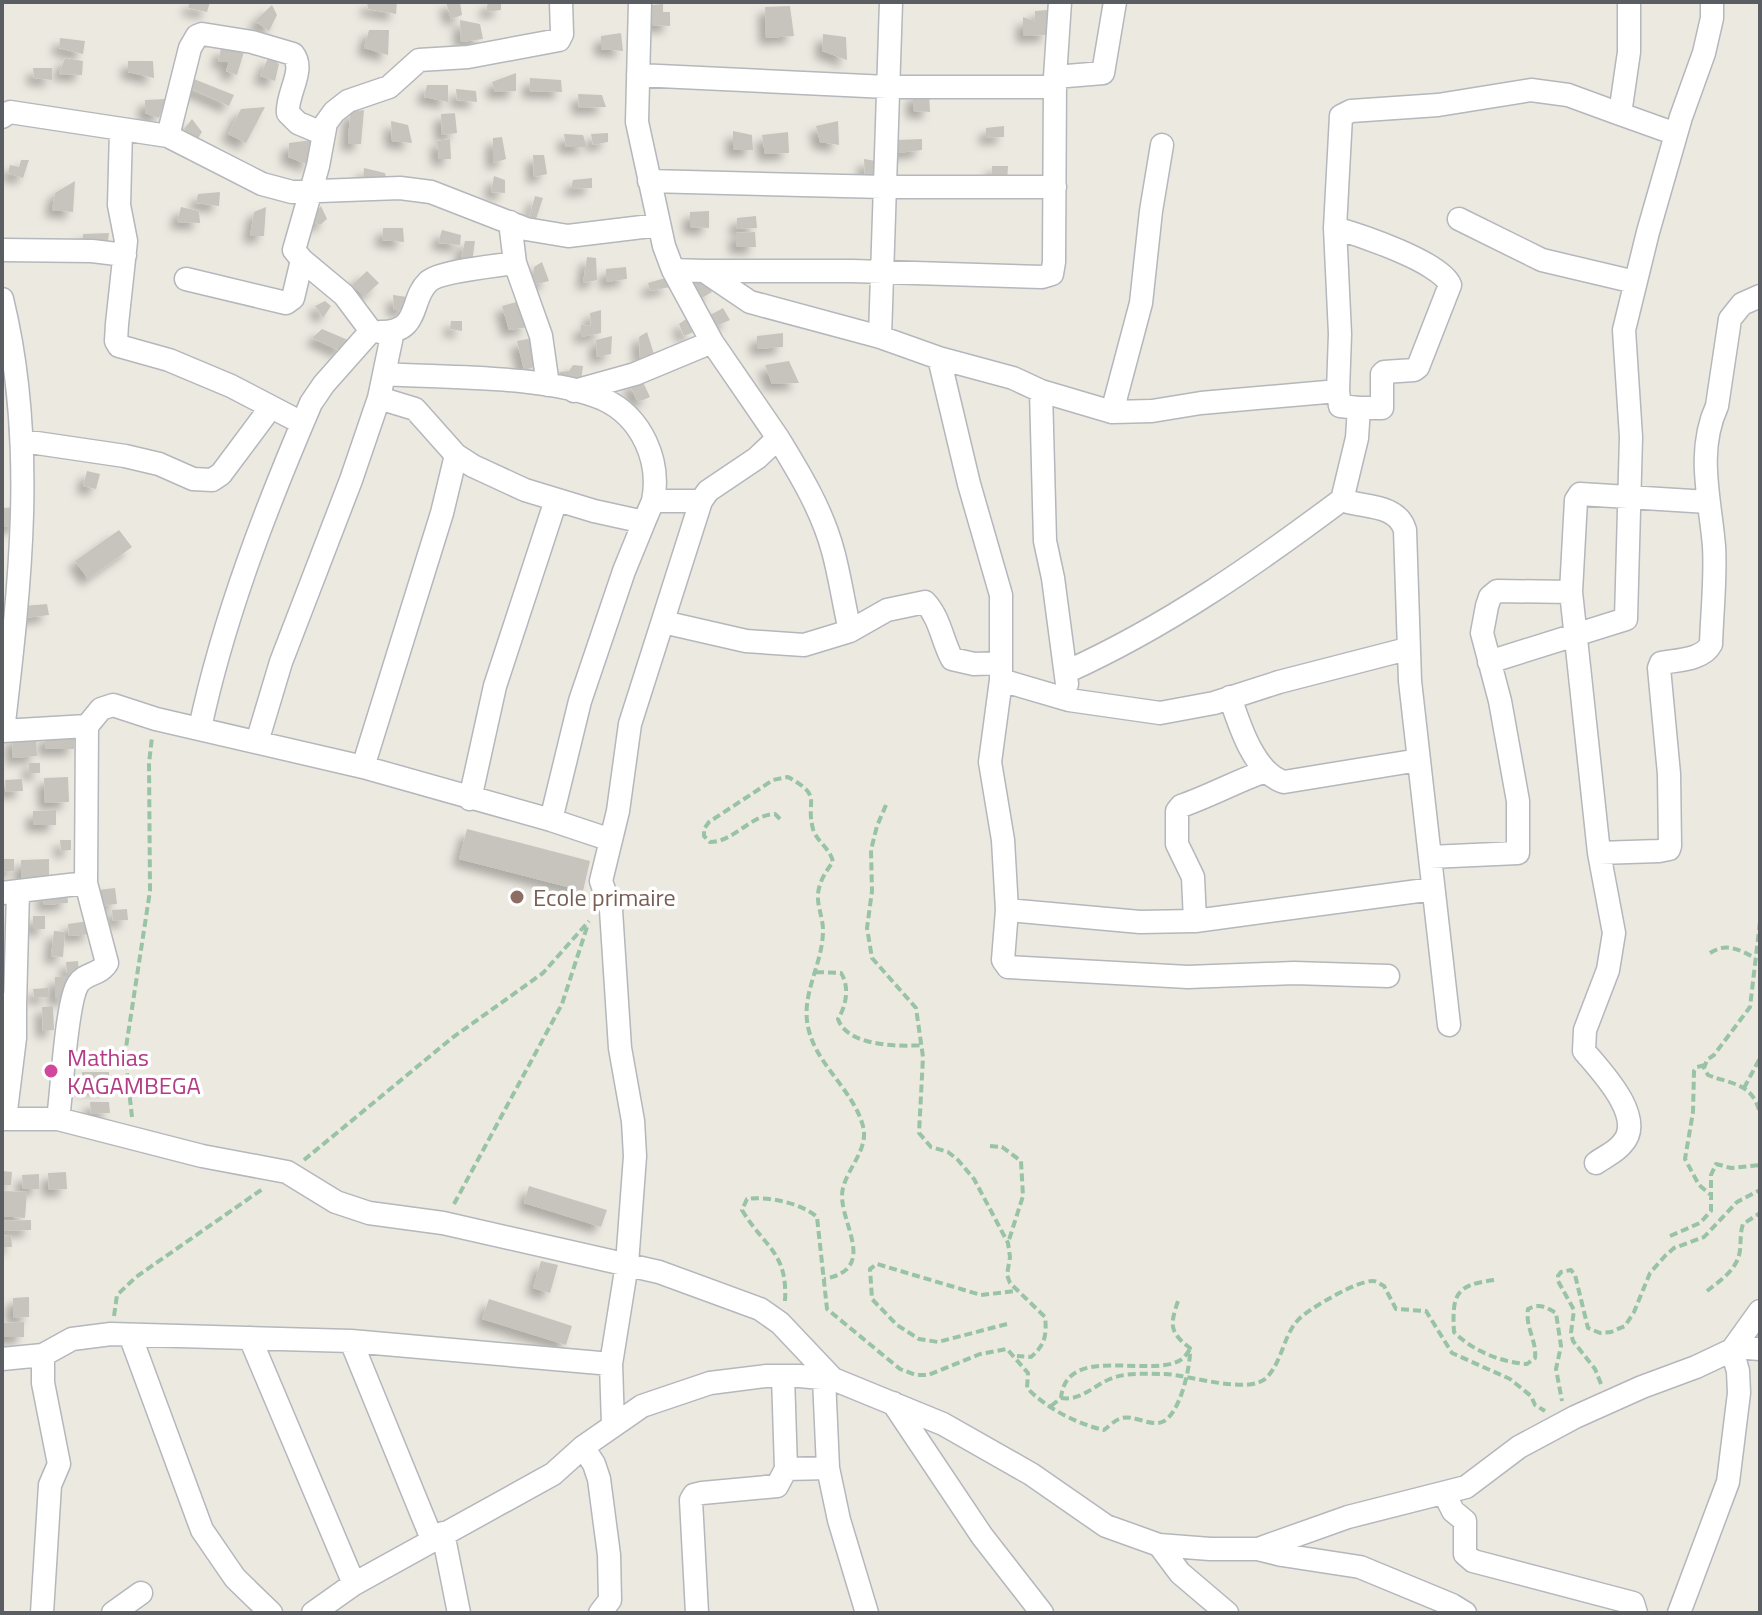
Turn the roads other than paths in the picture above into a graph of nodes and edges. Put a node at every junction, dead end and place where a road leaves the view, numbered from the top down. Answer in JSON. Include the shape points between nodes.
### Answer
{"nodes":[{"id":1,"x":561,"y":2,"type":"edge"},
{"id":2,"x":640,"y":2,"type":"edge"},
{"id":3,"x":891,"y":2,"type":"edge"},
{"id":4,"x":1060,"y":2,"type":"edge"},
{"id":5,"x":1115,"y":2,"type":"edge"},
{"id":6,"x":1629,"y":2,"type":"edge"},
{"id":7,"x":1712,"y":2,"type":"edge"},
{"id":8,"x":638,"y":75,"type":"junction"},
{"id":9,"x":1055,"y":82,"type":"junction"},
{"id":10,"x":887,"y":87,"type":"junction"},
{"id":11,"x":1620,"y":114,"type":"junction"},
{"id":12,"x":2,"y":117,"type":"edge"},
{"id":13,"x":121,"y":130,"type":"junction"},
{"id":14,"x":324,"y":134,"type":"junction"},
{"id":15,"x":1676,"y":134,"type":"junction"},
{"id":16,"x":168,"y":136,"type":"junction"},
{"id":17,"x":1162,"y":145,"type":"dead end"},
{"id":18,"x":649,"y":181,"type":"junction"},
{"id":19,"x":884,"y":187,"type":"junction"},
{"id":20,"x":1055,"y":187,"type":"junction"},
{"id":21,"x":310,"y":193,"type":"junction"},
{"id":22,"x":1459,"y":219,"type":"dead end"},
{"id":23,"x":510,"y":222,"type":"junction"},
{"id":24,"x":659,"y":225,"type":"junction"},
{"id":25,"x":1335,"y":228,"type":"junction"},
{"id":26,"x":2,"y":250,"type":"edge"},
{"id":27,"x":125,"y":255,"type":"junction"},
{"id":28,"x":302,"y":260,"type":"junction"},
{"id":29,"x":515,"y":263,"type":"junction"},
{"id":30,"x":673,"y":270,"type":"junction"},
{"id":31,"x":704,"y":271,"type":"junction"},
{"id":32,"x":881,"y":272,"type":"junction"},
{"id":33,"x":186,"y":279,"type":"dead end"},
{"id":34,"x":1635,"y":282,"type":"junction"},
{"id":35,"x":1760,"y":296,"type":"edge"},
{"id":36,"x":2,"y":299,"type":"edge"},
{"id":37,"x":382,"y":331,"type":"junction"},
{"id":38,"x":880,"y":337,"type":"junction"},
{"id":39,"x":712,"y":342,"type":"junction"},
{"id":40,"x":939,"y":358,"type":"junction"},
{"id":41,"x":384,"y":374,"type":"junction"},
{"id":42,"x":548,"y":385,"type":"junction"},
{"id":43,"x":573,"y":391,"type":"junction"},
{"id":44,"x":1041,"y":391,"type":"junction"},
{"id":45,"x":1338,"y":391,"type":"junction"},
{"id":46,"x":379,"y":398,"type":"junction"},
{"id":47,"x":271,"y":407,"type":"junction"},
{"id":48,"x":1359,"y":408,"type":"junction"},
{"id":49,"x":1112,"y":412,"type":"junction"},
{"id":50,"x":302,"y":423,"type":"junction"},
{"id":51,"x":778,"y":438,"type":"junction"},
{"id":52,"x":23,"y":441,"type":"junction"},
{"id":53,"x":456,"y":455,"type":"junction"},
{"id":54,"x":1630,"y":496,"type":"junction"},
{"id":55,"x":1344,"y":498,"type":"junction"},
{"id":56,"x":556,"y":500,"type":"junction"},
{"id":57,"x":653,"y":501,"type":"junction"},
{"id":58,"x":701,"y":501,"type":"junction"},
{"id":59,"x":1708,"y":502,"type":"junction"},
{"id":60,"x":644,"y":522,"type":"junction"},
{"id":61,"x":1571,"y":592,"type":"junction"},
{"id":62,"x":663,"y":622,"type":"junction"},
{"id":63,"x":850,"y":631,"type":"junction"},
{"id":64,"x":1576,"y":635,"type":"junction"},
{"id":65,"x":1407,"y":649,"type":"junction"},
{"id":66,"x":1489,"y":662,"type":"junction"},
{"id":67,"x":1001,"y":672,"type":"junction"},
{"id":68,"x":1066,"y":672,"type":"junction"},
{"id":69,"x":1230,"y":697,"type":"junction"},
{"id":70,"x":1069,"y":700,"type":"junction"},
{"id":71,"x":87,"y":726,"type":"junction"},
{"id":72,"x":200,"y":728,"type":"junction"},
{"id":73,"x":2,"y":731,"type":"edge"},
{"id":74,"x":257,"y":742,"type":"junction"},
{"id":75,"x":1419,"y":760,"type":"junction"},
{"id":76,"x":363,"y":767,"type":"junction"},
{"id":77,"x":1263,"y":772,"type":"junction"},
{"id":78,"x":470,"y":799,"type":"junction"},
{"id":79,"x":551,"y":820,"type":"junction"},
{"id":80,"x":611,"y":840,"type":"junction"},
{"id":81,"x":1599,"y":853,"type":"junction"},
{"id":82,"x":1430,"y":857,"type":"junction"},
{"id":83,"x":86,"y":883,"type":"junction"},
{"id":84,"x":1433,"y":889,"type":"junction"},
{"id":85,"x":10,"y":892,"type":"edge"},
{"id":86,"x":1007,"y":910,"type":"junction"},
{"id":87,"x":1195,"y":921,"type":"junction"},
{"id":88,"x":1388,"y":976,"type":"dead end"},
{"id":89,"x":8,"y":1005,"type":"edge"},
{"id":90,"x":1449,"y":1025,"type":"dead end"},
{"id":91,"x":3,"y":1119,"type":"edge"},
{"id":92,"x":58,"y":1119,"type":"junction"},
{"id":93,"x":1596,"y":1163,"type":"dead end"},
{"id":94,"x":627,"y":1264,"type":"junction"},
{"id":95,"x":1760,"y":1311,"type":"edge"},
{"id":96,"x":121,"y":1334,"type":"junction"},
{"id":97,"x":250,"y":1338,"type":"junction"},
{"id":98,"x":351,"y":1341,"type":"junction"},
{"id":99,"x":1734,"y":1348,"type":"junction"},
{"id":100,"x":1760,"y":1349,"type":"edge"},
{"id":101,"x":43,"y":1355,"type":"junction"},
{"id":102,"x":2,"y":1359,"type":"edge"},
{"id":103,"x":611,"y":1364,"type":"junction"},
{"id":104,"x":783,"y":1376,"type":"junction"},
{"id":105,"x":829,"y":1379,"type":"junction"},
{"id":106,"x":893,"y":1403,"type":"junction"},
{"id":107,"x":613,"y":1425,"type":"junction"},
{"id":108,"x":583,"y":1447,"type":"junction"},
{"id":109,"x":828,"y":1468,"type":"junction"},
{"id":110,"x":786,"y":1469,"type":"junction"},
{"id":111,"x":1444,"y":1493,"type":"junction"},
{"id":112,"x":437,"y":1536,"type":"junction"},
{"id":113,"x":1159,"y":1545,"type":"junction"},
{"id":114,"x":1258,"y":1549,"type":"junction"},
{"id":115,"x":354,"y":1584,"type":"junction"},
{"id":116,"x":141,"y":1593,"type":"dead end"},
{"id":117,"x":42,"y":1613,"type":"edge"},
{"id":118,"x":113,"y":1613,"type":"edge"},
{"id":119,"x":271,"y":1613,"type":"edge"},
{"id":120,"x":313,"y":1613,"type":"edge"},
{"id":121,"x":459,"y":1613,"type":"edge"},
{"id":122,"x":600,"y":1613,"type":"edge"},
{"id":123,"x":697,"y":1613,"type":"edge"},
{"id":124,"x":867,"y":1613,"type":"edge"},
{"id":125,"x":1042,"y":1613,"type":"edge"},
{"id":126,"x":1227,"y":1613,"type":"edge"},
{"id":127,"x":1465,"y":1613,"type":"edge"},
{"id":128,"x":1636,"y":1613,"type":"edge"},
{"id":129,"x":1679,"y":1613,"type":"edge"}],
"edges":[{"from":1,"to":14,"type":"street","via":[[559,40],[419,60],[389,87],[348,101],[329,117]]},
{"from":2,"to":8,"type":"street"},
{"from":3,"to":10,"type":"street"},
{"from":4,"to":9,"type":"street"},
{"from":5,"to":9,"type":"street","via":[[1103,73]]},
{"from":6,"to":11,"type":"street","via":[[1629,52]]},
{"from":7,"to":15,"type":"street","via":[[1704,53]]},
{"from":8,"to":10,"type":"street"},
{"from":8,"to":18,"type":"street","via":[[637,122]]},
{"from":9,"to":10,"type":"street"},
{"from":9,"to":20,"type":"street"},
{"from":10,"to":19,"type":"street"},
{"from":11,"to":15,"type":"street"},
{"from":11,"to":25,"type":"street","via":[[1568,95],[1531,90],[1346,113],[1341,116]]},
{"from":12,"to":13,"type":"street","via":[[10,112]]},
{"from":13,"to":16,"type":"street"},
{"from":13,"to":27,"type":"street","via":[[119,205]]},
{"from":14,"to":16,"type":"street","via":[[288,113],[298,66],[293,54],[202,34],[190,48]]},
{"from":14,"to":21,"type":"street"},
{"from":15,"to":34,"type":"street"},
{"from":16,"to":21,"type":"street","via":[[262,184]]},
{"from":17,"to":49,"type":"street","via":[[1141,303]]},
{"from":18,"to":19,"type":"street"},
{"from":18,"to":24,"type":"street"},
{"from":19,"to":20,"type":"street"},
{"from":19,"to":32,"type":"street"},
{"from":20,"to":32,"type":"street","via":[[1052,274]]},
{"from":21,"to":23,"type":"street","via":[[400,188],[431,192]]},
{"from":21,"to":28,"type":"street","via":[[295,247]]},
{"from":22,"to":34,"type":"street","via":[[1542,260]]},
{"from":23,"to":24,"type":"street","via":[[568,236]]},
{"from":23,"to":29,"type":"street"},
{"from":24,"to":30,"type":"street"},
{"from":25,"to":45,"type":"street"},
{"from":25,"to":48,"type":"street","via":[[1374,239],[1430,266],[1447,276],[1450,285],[1418,367],[1384,372],[1382,408]]},
{"from":26,"to":27,"type":"street"},
{"from":27,"to":47,"type":"street","via":[[119,346],[169,360]]},
{"from":28,"to":33,"type":"street","via":[[293,298],[286,303]]},
{"from":28,"to":37,"type":"street"},
{"from":29,"to":37,"type":"street","via":[[433,278],[409,322]]},
{"from":29,"to":42,"type":"street","via":[[541,336]]},
{"from":30,"to":31,"type":"street"},
{"from":30,"to":39,"type":"street"},
{"from":31,"to":32,"type":"street"},
{"from":31,"to":38,"type":"street","via":[[750,302]]},
{"from":32,"to":38,"type":"street"},
{"from":34,"to":54,"type":"street","via":[[1624,340]]},
{"from":35,"to":59,"type":"street","via":[[1742,304],[1730,319],[1705,453]]},
{"from":36,"to":52,"type":"street","via":[[13,342]]},
{"from":37,"to":41,"type":"street"},
{"from":37,"to":50,"type":"street","via":[[324,384]]},
{"from":38,"to":40,"type":"street"},
{"from":39,"to":43,"type":"street","via":[[635,374]]},
{"from":39,"to":51,"type":"street"},
{"from":40,"to":44,"type":"street"},
{"from":40,"to":67,"type":"street","via":[[997,576]]},
{"from":41,"to":42,"type":"street"},
{"from":41,"to":46,"type":"street"},
{"from":42,"to":43,"type":"street"},
{"from":43,"to":57,"type":"street","via":[[603,399],[639,430],[656,472]]},
{"from":44,"to":49,"type":"street"},
{"from":44,"to":68,"type":"street","via":[[1045,541]]},
{"from":45,"to":48,"type":"street","via":[[1340,406]]},
{"from":45,"to":49,"type":"street"},
{"from":46,"to":53,"type":"street","via":[[415,409]]},
{"from":46,"to":74,"type":"street","via":[[281,662]]},
{"from":47,"to":50,"type":"street"},
{"from":47,"to":52,"type":"street","via":[[212,480],[193,479],[125,456]]},
{"from":48,"to":55,"type":"street"},
{"from":50,"to":72,"type":"street","via":[[230,613]]},
{"from":51,"to":58,"type":"street"},
{"from":51,"to":63,"type":"street","via":[[824,525]]},
{"from":52,"to":73,"type":"street","via":[[23,524]]},
{"from":53,"to":56,"type":"street"},
{"from":53,"to":76,"type":"street"},
{"from":54,"to":59,"type":"street"},
{"from":54,"to":61,"type":"street","via":[[1576,497]]},
{"from":54,"to":64,"type":"street","via":[[1626,619]]},
{"from":55,"to":65,"type":"street","via":[[1392,512],[1403,523]]},
{"from":55,"to":68,"type":"street","via":[[1208,595]]},
{"from":56,"to":60,"type":"street"},
{"from":56,"to":78,"type":"street","via":[[495,686]]},
{"from":57,"to":58,"type":"street"},
{"from":57,"to":60,"type":"street"},
{"from":58,"to":62,"type":"street"},
{"from":59,"to":81,"type":"street","via":[[1714,548],[1711,644],[1702,654],[1661,663],[1659,668],[1670,846]]},
{"from":60,"to":79,"type":"street","via":[[580,701]]},
{"from":61,"to":64,"type":"street"},
{"from":61,"to":66,"type":"street","via":[[1493,594],[1481,625]]},
{"from":62,"to":63,"type":"street","via":[[746,641],[804,645]]},
{"from":62,"to":80,"type":"street","via":[[630,724]]},
{"from":63,"to":67,"type":"street","via":[[887,610],[925,602],[935,612],[952,659]]},
{"from":64,"to":66,"type":"street"},
{"from":64,"to":81,"type":"street"},
{"from":65,"to":69,"type":"street"},
{"from":65,"to":75,"type":"street"},
{"from":66,"to":82,"type":"street","via":[[1518,801],[1518,853]]},
{"from":67,"to":70,"type":"street"},
{"from":67,"to":86,"type":"street","via":[[990,762],[1003,840]]},
{"from":68,"to":70,"type":"street"},
{"from":69,"to":70,"type":"street","via":[[1160,713]]},
{"from":69,"to":77,"type":"street"},
{"from":71,"to":72,"type":"street","via":[[101,709],[113,705]]},
{"from":71,"to":73,"type":"street"},
{"from":71,"to":83,"type":"street"},
{"from":72,"to":74,"type":"street"},
{"from":74,"to":76,"type":"street"},
{"from":75,"to":77,"type":"street","via":[[1284,782]]},
{"from":75,"to":82,"type":"street"},
{"from":76,"to":78,"type":"street"},
{"from":77,"to":87,"type":"street","via":[[1177,811],[1177,844],[1193,877]]},
{"from":78,"to":79,"type":"street"},
{"from":79,"to":80,"type":"street"},
{"from":80,"to":94,"type":"street","via":[[601,881],[611,910],[620,1048],[635,1156]]},
{"from":81,"to":93,"type":"street","via":[[1614,933],[1608,970],[1585,1030],[1584,1051],[1622,1097],[1629,1130],[1624,1144]]},
{"from":82,"to":84,"type":"street"},
{"from":83,"to":85,"type":"street"},
{"from":83,"to":92,"type":"street","via":[[107,963],[76,986]]},
{"from":84,"to":87,"type":"street"},
{"from":84,"to":90,"type":"street"},
{"from":85,"to":89,"type":"street"},
{"from":86,"to":87,"type":"street","via":[[1140,922]]},
{"from":86,"to":88,"type":"street","via":[[1003,960],[1008,967],[1188,977]]},
{"from":89,"to":91,"type":"street","via":[[15,1038]]},
{"from":91,"to":92,"type":"street"},
{"from":92,"to":94,"type":"street","via":[[287,1172],[336,1202],[369,1213],[443,1223]]},
{"from":94,"to":103,"type":"street"},
{"from":94,"to":105,"type":"street","via":[[760,1309],[780,1323]]},
{"from":95,"to":99,"type":"street"},
{"from":96,"to":97,"type":"street"},
{"from":96,"to":101,"type":"street","via":[[72,1339]]},
{"from":96,"to":119,"type":"street","via":[[202,1530],[235,1578]]},
{"from":97,"to":98,"type":"street"},
{"from":97,"to":115,"type":"street"},
{"from":98,"to":103,"type":"street"},
{"from":98,"to":112,"type":"street"},
{"from":99,"to":100,"type":"street"},
{"from":99,"to":111,"type":"street","via":[[1607,1402],[1519,1447],[1466,1487]]},
{"from":99,"to":129,"type":"street","via":[[1739,1393],[1728,1482]]},
{"from":101,"to":102,"type":"street"},
{"from":101,"to":117,"type":"street","via":[[44,1392],[59,1464],[50,1485]]},
{"from":103,"to":107,"type":"street"},
{"from":104,"to":105,"type":"street"},
{"from":104,"to":107,"type":"street","via":[[710,1383],[642,1406]]},
{"from":104,"to":110,"type":"street"},
{"from":105,"to":106,"type":"street"},
{"from":105,"to":109,"type":"street"},
{"from":106,"to":113,"type":"street","via":[[943,1424],[1031,1474],[1106,1526]]},
{"from":106,"to":125,"type":"street","via":[[982,1536]]},
{"from":107,"to":108,"type":"street"},
{"from":108,"to":112,"type":"street","via":[[553,1474]]},
{"from":108,"to":122,"type":"street","via":[[599,1479],[609,1555],[610,1600]]},
{"from":109,"to":110,"type":"street"},
{"from":109,"to":124,"type":"street"},
{"from":110,"to":123,"type":"street","via":[[774,1488],[710,1491],[692,1497]]},
{"from":111,"to":114,"type":"street","via":[[1348,1517]]},
{"from":111,"to":128,"type":"street","via":[[1465,1521],[1465,1554],[1473,1561],[1633,1603]]},
{"from":112,"to":115,"type":"street"},
{"from":112,"to":121,"type":"street"},
{"from":113,"to":114,"type":"street"},
{"from":113,"to":126,"type":"street","via":[[1180,1573]]},
{"from":114,"to":127,"type":"street","via":[[1360,1567]]},
{"from":115,"to":120,"type":"street"},
{"from":116,"to":118,"type":"street"}]}
